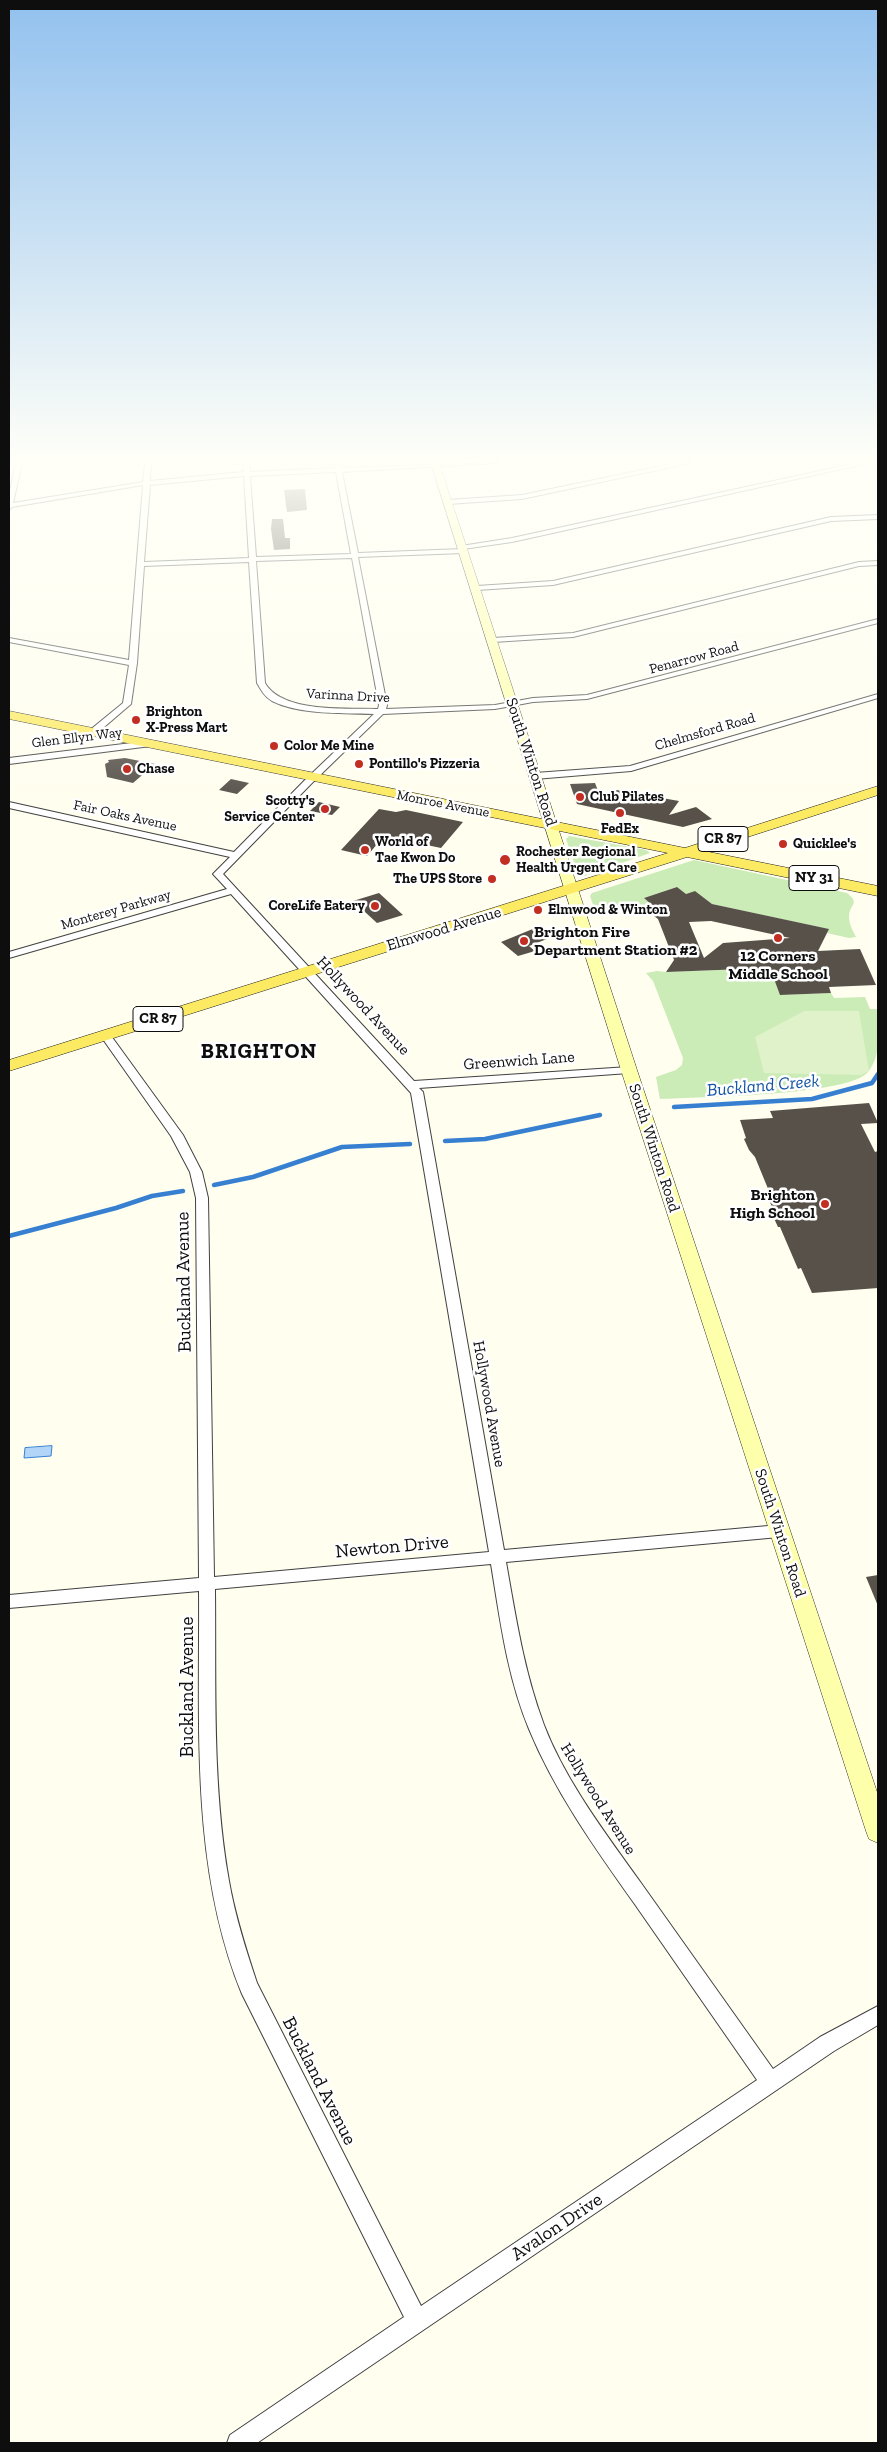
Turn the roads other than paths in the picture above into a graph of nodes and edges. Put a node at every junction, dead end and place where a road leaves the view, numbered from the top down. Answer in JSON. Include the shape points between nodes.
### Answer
{"nodes":[{"id":1,"x":141,"y":577,"type":"edge"},
{"id":2,"x":252,"y":577,"type":"edge"},
{"id":3,"x":358,"y":577,"type":"edge"},
{"id":4,"x":473,"y":577,"type":"edge"},
{"id":5,"x":577,"y":577,"type":"edge"},
{"id":6,"x":805,"y":577,"type":"edge"},
{"id":7,"x":477,"y":588,"type":"junction"},
{"id":8,"x":878,"y":621,"type":"edge"},
{"id":9,"x":9,"y":640,"type":"edge"},
{"id":10,"x":493,"y":640,"type":"junction"},
{"id":11,"x":134,"y":663,"type":"junction"},
{"id":12,"x":878,"y":696,"type":"edge"},
{"id":13,"x":513,"y":704,"type":"junction"},
{"id":14,"x":381,"y":712,"type":"junction"},
{"id":15,"x":9,"y":715,"type":"edge"},
{"id":16,"x":93,"y":732,"type":"junction"},
{"id":17,"x":148,"y":744,"type":"junction"},
{"id":18,"x":9,"y":761,"type":"edge"},
{"id":19,"x":535,"y":776,"type":"junction"},
{"id":20,"x":313,"y":777,"type":"junction"},
{"id":21,"x":878,"y":790,"type":"edge"},
{"id":22,"x":9,"y":805,"type":"edge"},
{"id":23,"x":551,"y":825,"type":"junction"},
{"id":24,"x":684,"y":852,"type":"junction"},
{"id":25,"x":235,"y":855,"type":"junction"},
{"id":26,"x":572,"y":889,"type":"junction"},
{"id":27,"x":231,"y":891,"type":"junction"},
{"id":28,"x":878,"y":891,"type":"edge"},
{"id":29,"x":9,"y":955,"type":"edge"},
{"id":30,"x":307,"y":972,"type":"junction"},
{"id":31,"x":105,"y":1035,"type":"junction"},
{"id":32,"x":9,"y":1066,"type":"edge"},
{"id":33,"x":629,"y":1070,"type":"junction"},
{"id":34,"x":411,"y":1085,"type":"junction"},
{"id":35,"x":779,"y":1531,"type":"junction"},
{"id":36,"x":498,"y":1558,"type":"junction"},
{"id":37,"x":208,"y":1584,"type":"junction"},
{"id":38,"x":9,"y":1602,"type":"edge"},
{"id":39,"x":878,"y":1831,"type":"edge"},
{"id":40,"x":878,"y":2015,"type":"edge"},
{"id":41,"x":770,"y":2082,"type":"junction"},
{"id":42,"x":418,"y":2322,"type":"junction"},
{"id":43,"x":238,"y":2443,"type":"edge"}],
"edges":[{"from":1,"to":11,"type":"street","name":"Glen Ellyn Way"},
{"from":2,"to":14,"type":"street","name":"Varinna Drive","via":[[263,688],[275,698],[304,707]]},
{"from":3,"to":14,"type":"street","via":[[383,705]]},
{"from":4,"to":7,"type":"main road","name":"South Winton Road"},
{"from":5,"to":7,"type":"street","via":[[553,583]]},
{"from":6,"to":10,"type":"street","via":[[578,634]]},
{"from":7,"to":10,"type":"main road","name":"South Winton Road"},
{"from":8,"to":13,"type":"street","name":"Penarrow Road","via":[[608,693]]},
{"from":9,"to":11,"type":"street"},
{"from":10,"to":13,"type":"main road","name":"South Winton Road"},
{"from":11,"to":16,"type":"street","name":"Glen Ellyn Way","via":[[127,704]]},
{"from":12,"to":19,"type":"street","name":"Chelmsford Road","via":[[631,768]]},
{"from":13,"to":14,"type":"street","name":"Varinna Drive"},
{"from":13,"to":19,"type":"main road","name":"South Winton Road"},
{"from":14,"to":20,"type":"street","name":"Hollywood Avenue"},
{"from":15,"to":16,"type":"main road","name":"Monroe Avenue","number":"NY 31"},
{"from":16,"to":17,"type":"main road","name":"Monroe Avenue","number":"NY 31"},
{"from":17,"to":18,"type":"street","name":"Glen Ellyn Way"},
{"from":17,"to":20,"type":"main road","name":"Monroe Avenue","number":"NY 31"},
{"from":19,"to":23,"type":"main road","name":"South Winton Road"},
{"from":20,"to":23,"type":"main road","name":"Monroe Avenue","number":"NY 31"},
{"from":20,"to":25,"type":"street","name":"Hollywood Avenue"},
{"from":21,"to":24,"type":"main road","name":"Elmwood Avenue","number":"CR 87"},
{"from":22,"to":25,"type":"street","name":"Fair Oaks Avenue"},
{"from":23,"to":24,"type":"main road","name":"Monroe Avenue","number":"NY 31"},
{"from":23,"to":26,"type":"main road","name":"South Winton Road"},
{"from":24,"to":26,"type":"main road","name":"Elmwood Avenue","number":"CR 87"},
{"from":24,"to":28,"type":"main road","name":"Monroe Avenue","number":"NY 31"},
{"from":25,"to":27,"type":"street","name":"Hollywood Avenue","via":[[218,874]]},
{"from":26,"to":30,"type":"main road","name":"Elmwood Avenue","number":"CR 87"},
{"from":26,"to":33,"type":"main road","name":"South Winton Road"},
{"from":27,"to":29,"type":"street","name":"Monterey Parkway"},
{"from":27,"to":30,"type":"street","name":"Hollywood Avenue"},
{"from":30,"to":31,"type":"main road","name":"Elmwood Avenue","number":"CR 87"},
{"from":30,"to":34,"type":"street","name":"Hollywood Avenue"},
{"from":31,"to":32,"type":"main road","name":"Elmwood Avenue","number":"CR 87"},
{"from":31,"to":37,"type":"street","name":"Buckland Avenue","via":[[177,1136],[196,1172],[202,1198]]},
{"from":33,"to":34,"type":"street","name":"Greenwich Lane"},
{"from":33,"to":35,"type":"main road","name":"South Winton Road"},
{"from":34,"to":36,"type":"street","name":"Hollywood Avenue","via":[[419,1099]]},
{"from":35,"to":36,"type":"street","name":"Newton Drive"},
{"from":35,"to":39,"type":"main road","name":"South Winton Road"},
{"from":36,"to":37,"type":"street","name":"Newton Drive"},
{"from":36,"to":41,"type":"street","name":"Hollywood Avenue","via":[[521,1681],[550,1757],[608,1851]]},
{"from":37,"to":38,"type":"street","name":"Newton Drive"},
{"from":37,"to":42,"type":"street","name":"Buckland Avenue","via":[[211,1812],[220,1882],[236,1949],[249,1987]]},
{"from":40,"to":41,"type":"street","name":"Avalon Drive"},
{"from":41,"to":42,"type":"street","name":"Avalon Drive"},
{"from":42,"to":43,"type":"street","name":"Avalon Drive"}]}
